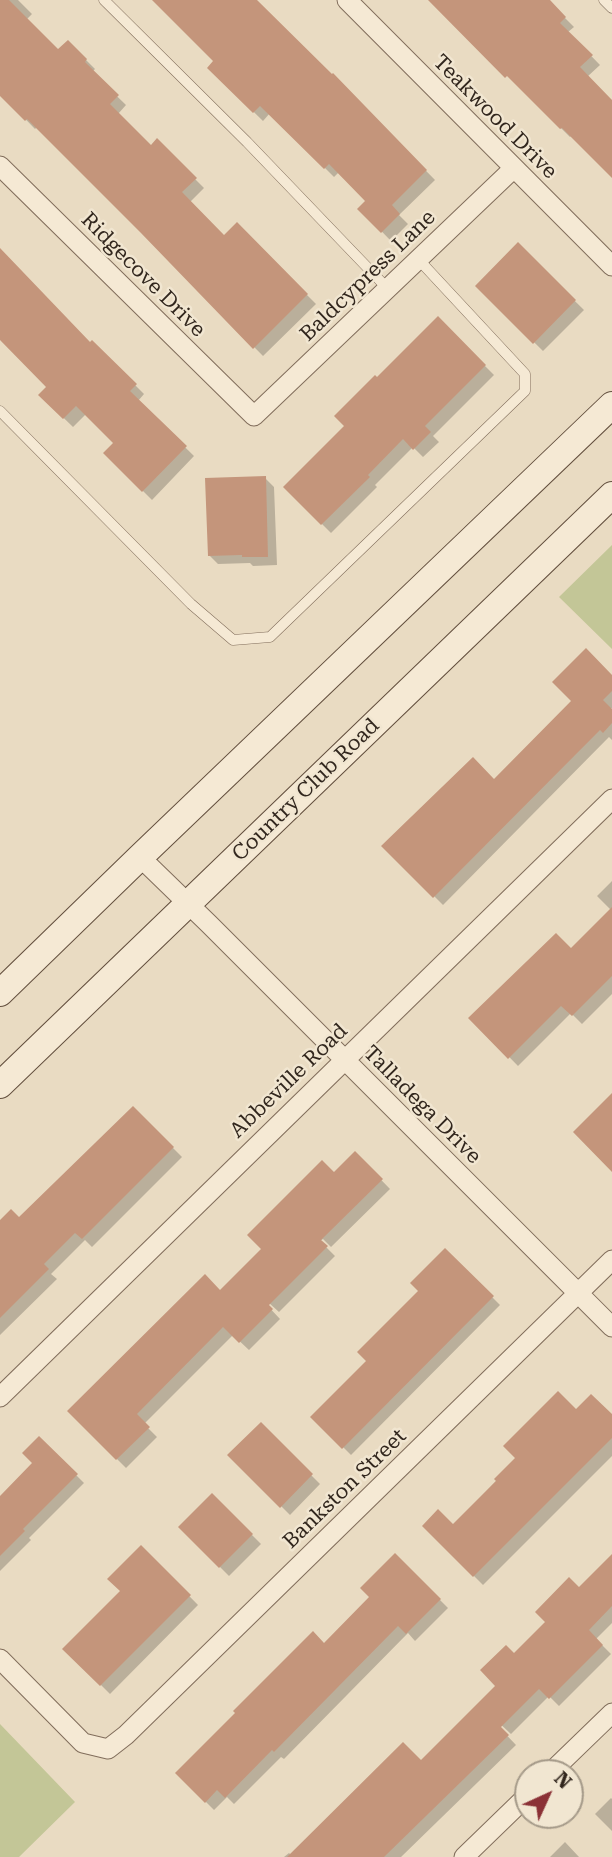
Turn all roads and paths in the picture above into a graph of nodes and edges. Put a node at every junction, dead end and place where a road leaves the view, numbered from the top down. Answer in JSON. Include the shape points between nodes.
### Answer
{"nodes":[{"id":1,"x":104,"y":0,"type":"edge"},
{"id":2,"x":347,"y":0,"type":"edge"},
{"id":3,"x":604,"y":0,"type":"edge"},
{"id":4,"x":612,"y":8,"type":"edge"},
{"id":5,"x":0,"y":166,"type":"edge"},
{"id":6,"x":513,"y":168,"type":"junction"},
{"id":7,"x":419,"y":260,"type":"junction"},
{"id":8,"x":612,"y":266,"type":"edge"},
{"id":9,"x":388,"y":289,"type":"junction"},
{"id":10,"x":612,"y":405,"type":"edge"},
{"id":11,"x":0,"y":411,"type":"edge"},
{"id":12,"x":254,"y":416,"type":"joint"},
{"id":13,"x":612,"y":495,"type":"edge"},
{"id":14,"x":612,"y":799,"type":"edge"},
{"id":15,"x":140,"y":857,"type":"junction"},
{"id":16,"x":188,"y":903,"type":"junction"},
{"id":17,"x":0,"y":993,"type":"edge"},
{"id":18,"x":344,"y":1059,"type":"junction"},
{"id":19,"x":0,"y":1085,"type":"edge"},
{"id":20,"x":612,"y":1260,"type":"edge"},
{"id":21,"x":578,"y":1293,"type":"junction"},
{"id":22,"x":612,"y":1327,"type":"edge"},
{"id":23,"x":0,"y":1397,"type":"edge"},
{"id":24,"x":0,"y":1659,"type":"edge"},
{"id":25,"x":612,"y":1713,"type":"edge"},
{"id":26,"x":564,"y":1759,"type":"edge"},
{"id":27,"x":514,"y":1809,"type":"edge"},
{"id":28,"x":464,"y":1857,"type":"edge"}],
"edges":[{"from":1,"to":9,"type":"lane"},
{"from":2,"to":6,"type":"street","name":"Teakwood Drive"},
{"from":3,"to":4,"type":"lane"},
{"from":5,"to":12,"type":"street","name":"Ridgecove Drive"},
{"from":6,"to":7,"type":"street","name":"Baldcypress Lane"},
{"from":6,"to":8,"type":"street","name":"Teakwood Drive"},
{"from":7,"to":9,"type":"street","name":"Baldcypress Lane"},
{"from":7,"to":11,"type":"lane","via":[[525,374],[525,391],[270,637],[233,640],[222,631]]},
{"from":9,"to":12,"type":"street","name":"Baldcypress Lane"},
{"from":10,"to":15,"type":"main road"},
{"from":13,"to":16,"type":"main road","name":"Country Club Road"},
{"from":14,"to":18,"type":"street","name":"Abbeville Road"},
{"from":15,"to":16,"type":"street","name":"Talladega Drive"},
{"from":15,"to":17,"type":"main road"},
{"from":16,"to":18,"type":"street","name":"Talladega Drive"},
{"from":16,"to":19,"type":"main road","name":"Country Club Road"},
{"from":18,"to":21,"type":"street","name":"Talladega Drive"},
{"from":18,"to":23,"type":"street","name":"Abbeville Road"},
{"from":20,"to":21,"type":"street","name":"Bankston Street"},
{"from":21,"to":22,"type":"street","name":"Talladega Drive"},
{"from":21,"to":24,"type":"street","name":"Bankston Street","via":[[108,1749],[83,1743]]},
{"from":25,"to":26,"type":"street"},
{"from":27,"to":28,"type":"street"}]}
